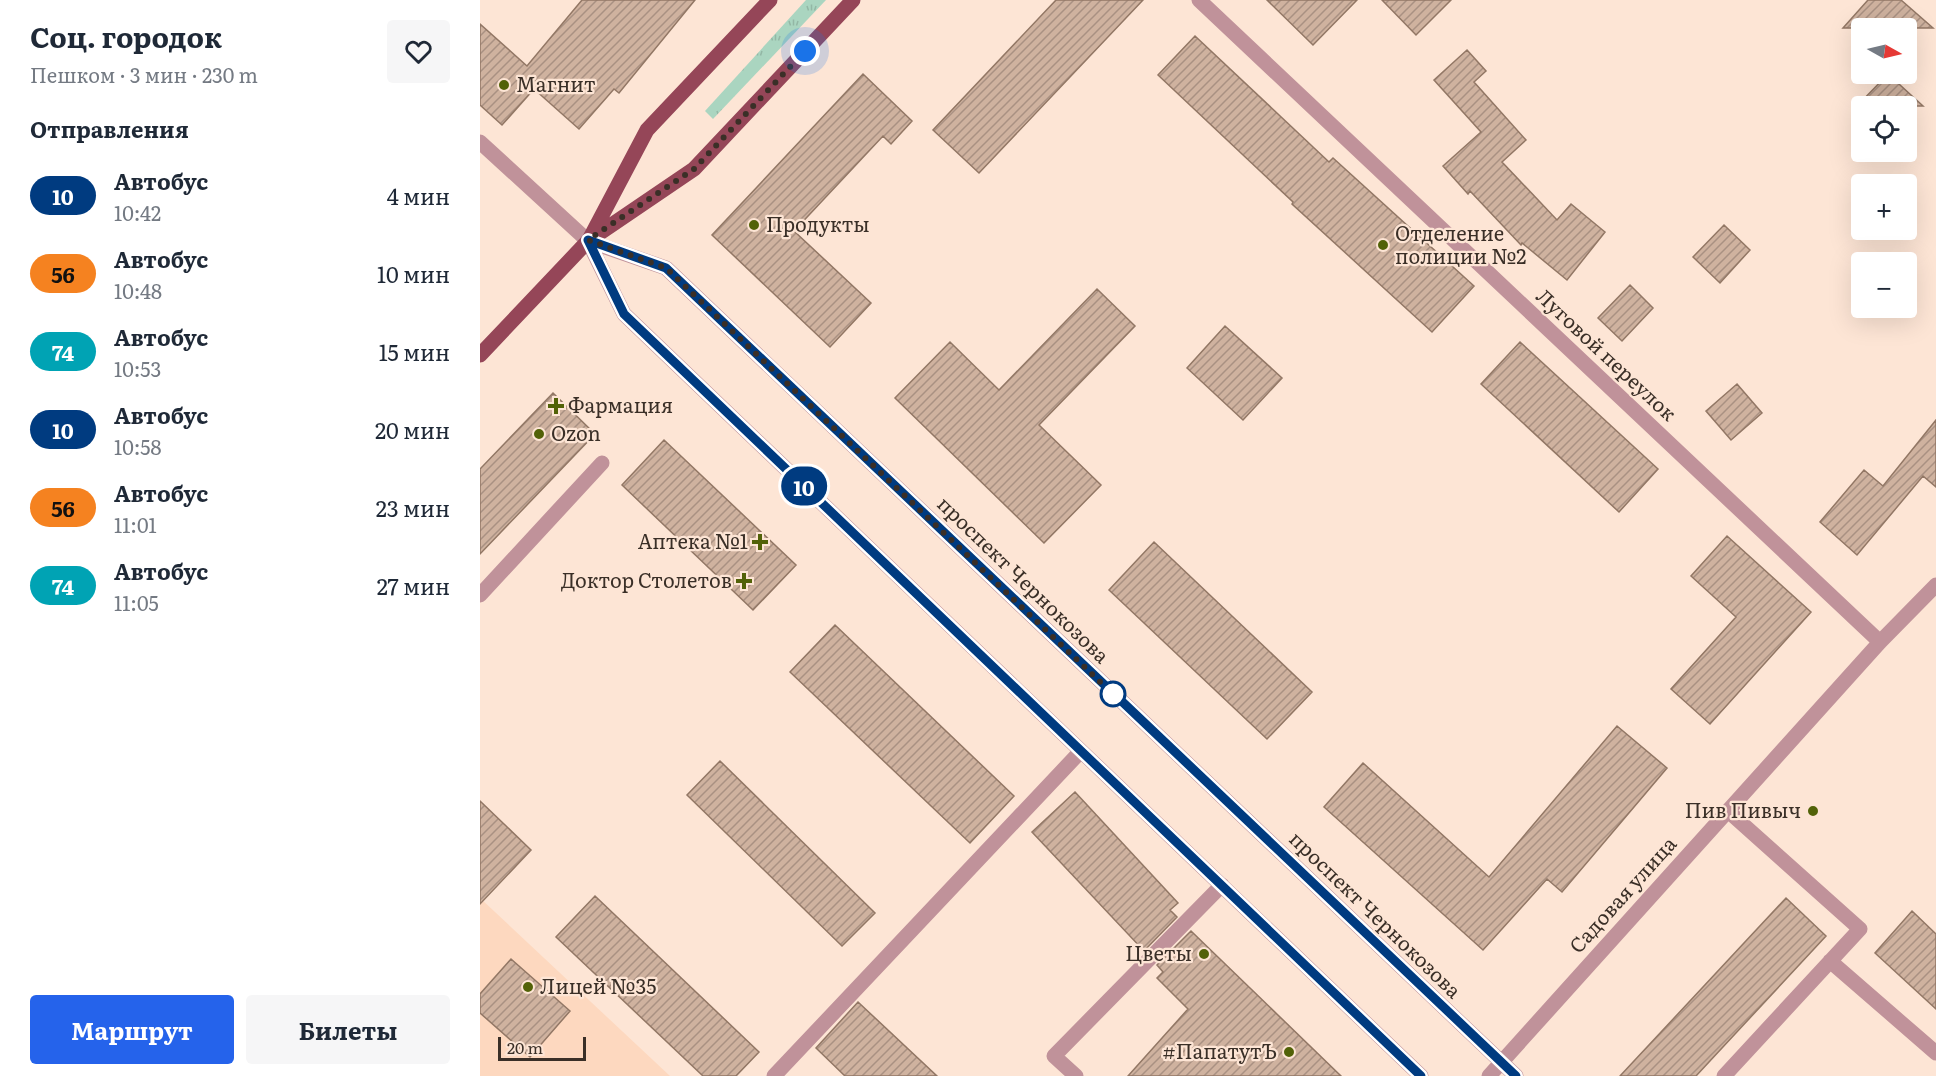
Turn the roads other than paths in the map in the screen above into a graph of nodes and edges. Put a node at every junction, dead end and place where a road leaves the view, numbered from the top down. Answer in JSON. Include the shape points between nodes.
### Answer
{"nodes":[{"id":1,"x":770,"y":0,"type":"edge"},
{"id":2,"x":853,"y":0,"type":"edge"},
{"id":3,"x":1199,"y":0,"type":"edge"},
{"id":4,"x":480,"y":142,"type":"edge"},
{"id":5,"x":588,"y":240,"type":"junction"},
{"id":6,"x":480,"y":356,"type":"edge"},
{"id":7,"x":602,"y":463,"type":"dead end"},
{"id":8,"x":1936,"y":585,"type":"edge"},
{"id":9,"x":480,"y":593,"type":"edge"},
{"id":10,"x":1880,"y":642,"type":"junction"},
{"id":11,"x":1082,"y":751,"type":"junction"},
{"id":12,"x":1728,"y":811,"type":"junction"},
{"id":13,"x":1222,"y":885,"type":"junction"},
{"id":14,"x":1830,"y":961,"type":"junction"},
{"id":15,"x":1936,"y":1053,"type":"edge"},
{"id":16,"x":1500,"y":1062,"type":"junction"},
{"id":17,"x":774,"y":1076,"type":"edge"},
{"id":18,"x":1076,"y":1076,"type":"edge"},
{"id":19,"x":1421,"y":1076,"type":"edge"},
{"id":20,"x":1489,"y":1076,"type":"edge"},
{"id":21,"x":1516,"y":1076,"type":"edge"},
{"id":22,"x":1724,"y":1076,"type":"edge"}],
"edges":[{"from":1,"to":5,"type":"main road","via":[[646,130]]},
{"from":2,"to":5,"type":"main road","via":[[694,169]]},
{"from":3,"to":10,"type":"street","name":"Луговой переулок"},
{"from":4,"to":5,"type":"street","name":"проспект Чернокозова"},
{"from":5,"to":6,"type":"main road"},
{"from":5,"to":11,"type":"street","name":"проспект Чернокозова","via":[[624,314]]},
{"from":5,"to":16,"type":"street","name":"проспект Чернокозова","via":[[666,268]]},
{"from":7,"to":9,"type":"street"},
{"from":8,"to":10,"type":"street","name":"Садовая улица"},
{"from":10,"to":12,"type":"street","name":"Садовая улица"},
{"from":11,"to":13,"type":"street","name":"проспект Чернокозова"},
{"from":11,"to":17,"type":"street"},
{"from":12,"to":14,"type":"street","via":[[1860,929]]},
{"from":12,"to":16,"type":"street","name":"Садовая улица"},
{"from":13,"to":18,"type":"street","via":[[1054,1056]]},
{"from":13,"to":19,"type":"street","name":"проспект Чернокозова"},
{"from":14,"to":15,"type":"street"},
{"from":14,"to":22,"type":"street"},
{"from":16,"to":20,"type":"street","name":"Садовая улица"},
{"from":16,"to":21,"type":"street","name":"проспект Чернокозова"}]}
